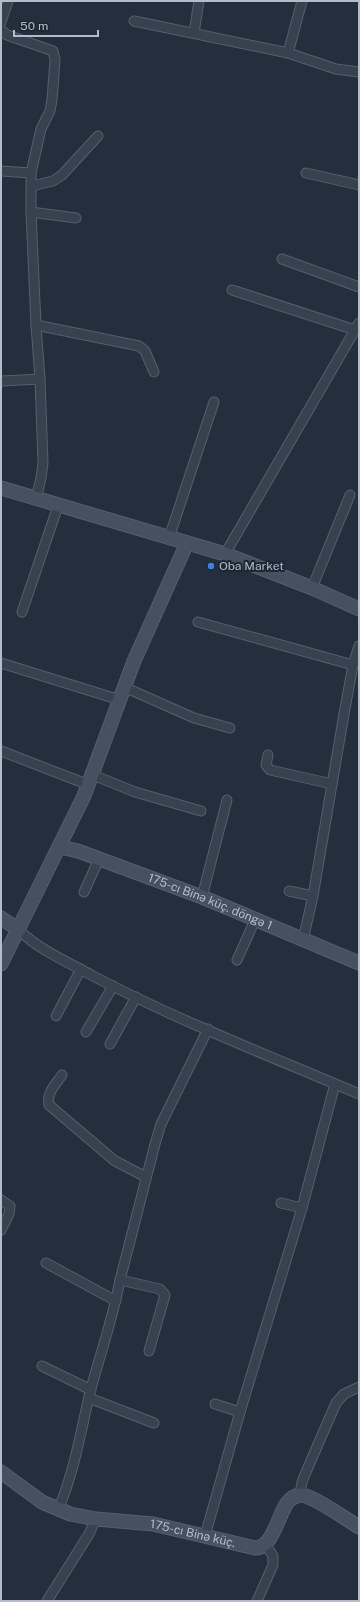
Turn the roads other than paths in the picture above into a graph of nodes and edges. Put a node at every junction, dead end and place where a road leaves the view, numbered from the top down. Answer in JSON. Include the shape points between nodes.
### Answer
{"nodes":[{"id":1,"x":8,"y":1,"type":"edge"},
{"id":2,"x":199,"y":1,"type":"edge"},
{"id":3,"x":302,"y":1,"type":"edge"},
{"id":4,"x":134,"y":21,"type":"dead end"},
{"id":5,"x":1,"y":22,"type":"edge"},
{"id":6,"x":1,"y":30,"type":"edge"},
{"id":7,"x":194,"y":33,"type":"junction"},
{"id":8,"x":288,"y":53,"type":"junction"},
{"id":9,"x":359,"y":72,"type":"edge"},
{"id":10,"x":98,"y":136,"type":"dead end"},
{"id":11,"x":1,"y":171,"type":"edge"},
{"id":12,"x":31,"y":173,"type":"junction"},
{"id":13,"x":306,"y":173,"type":"dead end"},
{"id":14,"x":32,"y":186,"type":"junction"},
{"id":15,"x":359,"y":186,"type":"edge"},
{"id":16,"x":31,"y":212,"type":"junction"},
{"id":17,"x":76,"y":218,"type":"dead end"},
{"id":18,"x":282,"y":259,"type":"dead end"},
{"id":19,"x":359,"y":287,"type":"edge"},
{"id":20,"x":232,"y":290,"type":"dead end"},
{"id":21,"x":36,"y":325,"type":"junction"},
{"id":22,"x":357,"y":327,"type":"edge"},
{"id":23,"x":154,"y":372,"type":"dead end"},
{"id":24,"x":40,"y":379,"type":"junction"},
{"id":25,"x":1,"y":381,"type":"edge"},
{"id":26,"x":214,"y":402,"type":"dead end"},
{"id":27,"x":1,"y":488,"type":"edge"},
{"id":28,"x":350,"y":495,"type":"dead end"},
{"id":29,"x":36,"y":499,"type":"junction"},
{"id":30,"x":58,"y":506,"type":"junction"},
{"id":31,"x":169,"y":538,"type":"junction"},
{"id":32,"x":187,"y":543,"type":"junction"},
{"id":33,"x":226,"y":554,"type":"junction"},
{"id":34,"x":312,"y":588,"type":"junction"},
{"id":35,"x":359,"y":609,"type":"edge"},
{"id":36,"x":22,"y":612,"type":"dead end"},
{"id":37,"x":198,"y":622,"type":"dead end"},
{"id":38,"x":359,"y":646,"type":"edge"},
{"id":39,"x":1,"y":663,"type":"edge"},
{"id":40,"x":353,"y":665,"type":"junction"},
{"id":41,"x":124,"y":686,"type":"junction"},
{"id":42,"x":120,"y":700,"type":"junction"},
{"id":43,"x":230,"y":728,"type":"dead end"},
{"id":44,"x":1,"y":752,"type":"edge"},
{"id":45,"x":268,"y":755,"type":"dead end"},
{"id":46,"x":91,"y":780,"type":"junction"},
{"id":47,"x":332,"y":784,"type":"junction"},
{"id":48,"x":227,"y":800,"type":"dead end"},
{"id":49,"x":201,"y":810,"type":"dead end"},
{"id":50,"x":60,"y":847,"type":"junction"},
{"id":51,"x":98,"y":859,"type":"junction"},
{"id":52,"x":288,"y":891,"type":"dead end"},
{"id":53,"x":84,"y":892,"type":"dead end"},
{"id":54,"x":313,"y":896,"type":"junction"},
{"id":55,"x":202,"y":897,"type":"junction"},
{"id":56,"x":1,"y":918,"type":"edge"},
{"id":57,"x":256,"y":920,"type":"junction"},
{"id":58,"x":19,"y":930,"type":"junction"},
{"id":59,"x":303,"y":940,"type":"junction"},
{"id":60,"x":237,"y":960,"type":"dead end"},
{"id":61,"x":359,"y":963,"type":"edge"},
{"id":62,"x":1,"y":964,"type":"edge"},
{"id":63,"x":81,"y":969,"type":"junction"},
{"id":64,"x":113,"y":986,"type":"junction"},
{"id":65,"x":136,"y":997,"type":"junction"},
{"id":66,"x":56,"y":1016,"type":"dead end"},
{"id":67,"x":208,"y":1030,"type":"junction"},
{"id":68,"x":86,"y":1032,"type":"dead end"},
{"id":69,"x":110,"y":1044,"type":"dead end"},
{"id":70,"x":62,"y":1075,"type":"dead end"},
{"id":71,"x":335,"y":1084,"type":"junction"},
{"id":72,"x":359,"y":1094,"type":"edge"},
{"id":73,"x":146,"y":1178,"type":"junction"},
{"id":74,"x":1,"y":1200,"type":"edge"},
{"id":75,"x":281,"y":1203,"type":"dead end"},
{"id":76,"x":302,"y":1208,"type":"junction"},
{"id":77,"x":1,"y":1230,"type":"edge"},
{"id":78,"x":46,"y":1263,"type":"dead end"},
{"id":79,"x":120,"y":1280,"type":"junction"},
{"id":80,"x":116,"y":1301,"type":"junction"},
{"id":81,"x":149,"y":1351,"type":"dead end"},
{"id":82,"x":42,"y":1366,"type":"dead end"},
{"id":83,"x":359,"y":1387,"type":"edge"},
{"id":84,"x":90,"y":1394,"type":"junction"},
{"id":85,"x":215,"y":1404,"type":"dead end"},
{"id":86,"x":240,"y":1412,"type":"junction"},
{"id":87,"x":154,"y":1423,"type":"dead end"},
{"id":88,"x":1,"y":1472,"type":"edge"},
{"id":89,"x":300,"y":1495,"type":"junction"},
{"id":90,"x":58,"y":1510,"type":"junction"},
{"id":91,"x":96,"y":1518,"type":"junction"},
{"id":92,"x":359,"y":1528,"type":"edge"},
{"id":93,"x":205,"y":1536,"type":"junction"},
{"id":94,"x":266,"y":1545,"type":"junction"},
{"id":95,"x":48,"y":1601,"type":"edge"},
{"id":96,"x":257,"y":1601,"type":"edge"}],
"edges":[{"from":1,"to":5,"type":"street"},
{"from":2,"to":7,"type":"street"},
{"from":3,"to":8,"type":"street"},
{"from":4,"to":7,"type":"street"},
{"from":6,"to":12,"type":"street","via":[[7,35],[53,51],[55,60],[50,111],[41,129]]},
{"from":7,"to":8,"type":"street"},
{"from":8,"to":9,"type":"street","via":[[336,69]]},
{"from":10,"to":14,"type":"street","via":[[62,175],[53,181]]},
{"from":11,"to":12,"type":"street"},
{"from":12,"to":14,"type":"street"},
{"from":13,"to":15,"type":"street"},
{"from":14,"to":16,"type":"street"},
{"from":16,"to":17,"type":"street"},
{"from":16,"to":21,"type":"street"},
{"from":18,"to":19,"type":"street"},
{"from":20,"to":22,"type":"street"},
{"from":21,"to":23,"type":"street","via":[[139,346],[146,351]]},
{"from":21,"to":24,"type":"street"},
{"from":22,"to":33,"type":"street"},
{"from":24,"to":25,"type":"street"},
{"from":24,"to":29,"type":"street","via":[[43,463]]},
{"from":26,"to":31,"type":"street"},
{"from":27,"to":29,"type":"street"},
{"from":28,"to":34,"type":"street"},
{"from":29,"to":30,"type":"street"},
{"from":30,"to":31,"type":"street"},
{"from":30,"to":36,"type":"street"},
{"from":31,"to":32,"type":"street"},
{"from":32,"to":33,"type":"street"},
{"from":32,"to":41,"type":"street"},
{"from":33,"to":34,"type":"street"},
{"from":34,"to":35,"type":"street"},
{"from":37,"to":40,"type":"street"},
{"from":38,"to":40,"type":"street"},
{"from":39,"to":42,"type":"street"},
{"from":40,"to":47,"type":"street"},
{"from":41,"to":42,"type":"street"},
{"from":41,"to":43,"type":"street","via":[[188,715]]},
{"from":42,"to":46,"type":"street"},
{"from":44,"to":46,"type":"street"},
{"from":45,"to":47,"type":"street","via":[[266,765],[270,770]]},
{"from":46,"to":49,"type":"street"},
{"from":46,"to":50,"type":"street"},
{"from":47,"to":54,"type":"street"},
{"from":48,"to":55,"type":"street"},
{"from":50,"to":51,"type":"street","name":"175-cı Binə küç. döngə 1"},
{"from":50,"to":58,"type":"street"},
{"from":51,"to":53,"type":"street"},
{"from":51,"to":55,"type":"street","name":"175-cı Binə küç. döngə 1"},
{"from":52,"to":54,"type":"street"},
{"from":54,"to":59,"type":"street"},
{"from":55,"to":57,"type":"street","name":"175-cı Binə küç. döngə 1"},
{"from":56,"to":58,"type":"street"},
{"from":57,"to":59,"type":"street","name":"175-cı Binə küç. döngə 1"},
{"from":57,"to":60,"type":"street"},
{"from":58,"to":62,"type":"street"},
{"from":58,"to":63,"type":"street","via":[[46,951]]},
{"from":59,"to":61,"type":"street","name":"175-cı Binə küç. döngə 1"},
{"from":63,"to":64,"type":"street"},
{"from":63,"to":66,"type":"street"},
{"from":64,"to":65,"type":"street"},
{"from":64,"to":68,"type":"street"},
{"from":65,"to":67,"type":"street"},
{"from":65,"to":69,"type":"street"},
{"from":67,"to":71,"type":"street"},
{"from":67,"to":73,"type":"street","via":[[161,1124]]},
{"from":70,"to":73,"type":"street","via":[[50,1093],[49,1105],[115,1162]]},
{"from":71,"to":72,"type":"street"},
{"from":71,"to":76,"type":"street"},
{"from":73,"to":79,"type":"street"},
{"from":74,"to":77,"type":"street","via":[[10,1206]]},
{"from":75,"to":76,"type":"street"},
{"from":76,"to":86,"type":"street"},
{"from":78,"to":80,"type":"street"},
{"from":79,"to":80,"type":"street"},
{"from":79,"to":81,"type":"street","via":[[160,1289],[165,1295]]},
{"from":80,"to":84,"type":"street"},
{"from":82,"to":84,"type":"street"},
{"from":83,"to":89,"type":"street","via":[[344,1394],[336,1403],[302,1482]]},
{"from":84,"to":87,"type":"street"},
{"from":84,"to":90,"type":"street","via":[[67,1487]]},
{"from":85,"to":86,"type":"street"},
{"from":86,"to":93,"type":"street"},
{"from":88,"to":90,"type":"street","name":"175-cı Binə küç.","via":[[33,1496]]},
{"from":89,"to":92,"type":"street","via":[[310,1498]]},
{"from":89,"to":94,"type":"street","via":[[291,1498],[287,1503]]},
{"from":90,"to":91,"type":"street","name":"175-cı Binə küç."},
{"from":91,"to":93,"type":"street","name":"175-cı Binə küç.","via":[[153,1524]]},
{"from":91,"to":95,"type":"street"},
{"from":93,"to":94,"type":"street","name":"175-cı Binə küç.","via":[[255,1548]]},
{"from":94,"to":96,"type":"street","via":[[273,1556],[273,1564]]}]}
